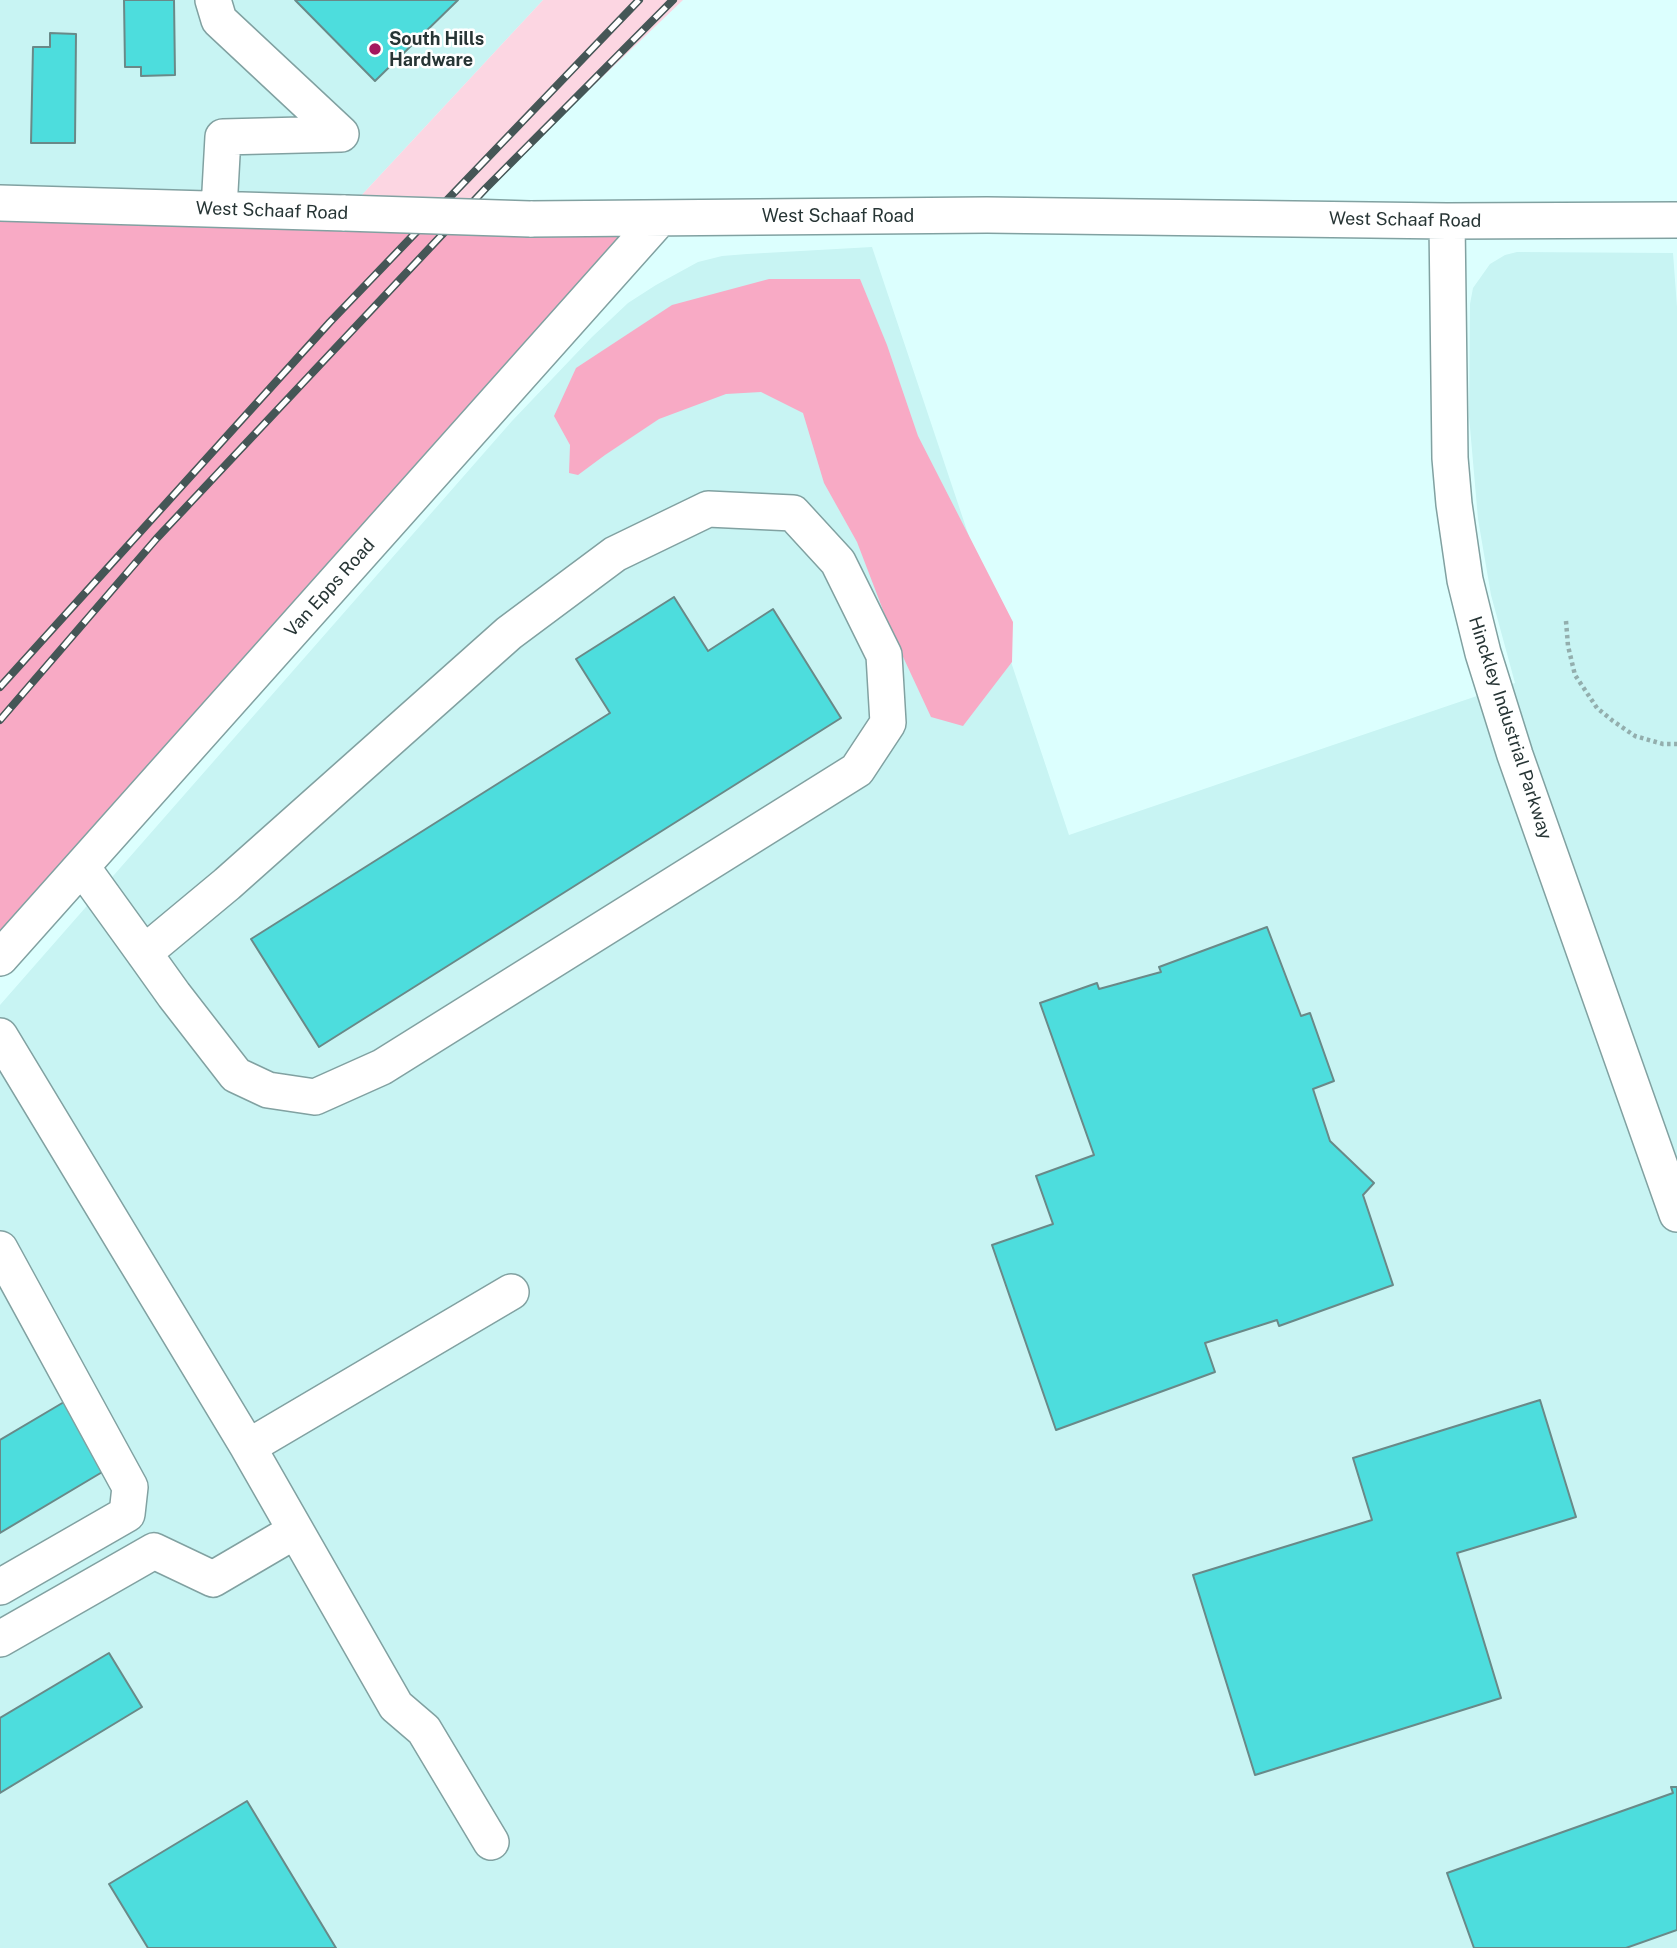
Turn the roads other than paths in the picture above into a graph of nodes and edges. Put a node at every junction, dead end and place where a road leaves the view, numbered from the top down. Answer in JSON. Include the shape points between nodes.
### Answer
{"nodes":[{"id":1,"x":213,"y":0,"type":"edge"},
{"id":2,"x":0,"y":203,"type":"edge"},
{"id":3,"x":219,"y":209,"type":"junction"},
{"id":4,"x":660,"y":218,"type":"junction"},
{"id":5,"x":1677,"y":220,"type":"edge"},
{"id":6,"x":1447,"y":221,"type":"junction"},
{"id":7,"x":82,"y":867,"type":"junction"},
{"id":8,"x":144,"y":953,"type":"junction"},
{"id":9,"x":0,"y":958,"type":"edge"},
{"id":10,"x":0,"y":1036,"type":"edge"},
{"id":11,"x":1677,"y":1214,"type":"edge"},
{"id":12,"x":0,"y":1249,"type":"edge"},
{"id":13,"x":511,"y":1292,"type":"dead end"},
{"id":14,"x":248,"y":1447,"type":"junction"},
{"id":15,"x":295,"y":1531,"type":"junction"},
{"id":16,"x":0,"y":1587,"type":"edge"},
{"id":17,"x":0,"y":1639,"type":"edge"},
{"id":18,"x":491,"y":1842,"type":"dead end"}],
"edges":[{"from":1,"to":3,"type":"street","via":[[219,20],[341,134],[223,137]]},
{"from":2,"to":3,"type":"street","name":"West Schaaf Road"},
{"from":3,"to":4,"type":"street","name":"West Schaaf Road","bridge":true,"via":[[530,219]]},
{"from":4,"to":6,"type":"street","name":"West Schaaf Road","via":[[987,215]]},
{"from":4,"to":7,"type":"street","name":"Van Epps Road"},
{"from":5,"to":6,"type":"street","name":"West Schaaf Road"},
{"from":6,"to":11,"type":"street","name":"Hinckley Industrial Parkway","via":[[1450,458],[1468,593],[1515,755]]},
{"from":7,"to":8,"type":"street"},
{"from":7,"to":9,"type":"street","name":"Van Epps Road"},
{"from":8,"to":8,"type":"street","via":[[236,1075],[268,1090],[315,1097],[382,1067],[857,770],[888,723],[884,655],[838,562],[793,513],[708,509],[615,554],[509,633]]},
{"from":10,"to":14,"type":"street"},
{"from":12,"to":16,"type":"street","via":[[130,1487],[127,1514]]},
{"from":13,"to":14,"type":"street"},
{"from":14,"to":15,"type":"street"},
{"from":15,"to":17,"type":"street","via":[[213,1579],[154,1552]]},
{"from":15,"to":18,"type":"street","via":[[396,1706],[424,1730]]}]}
